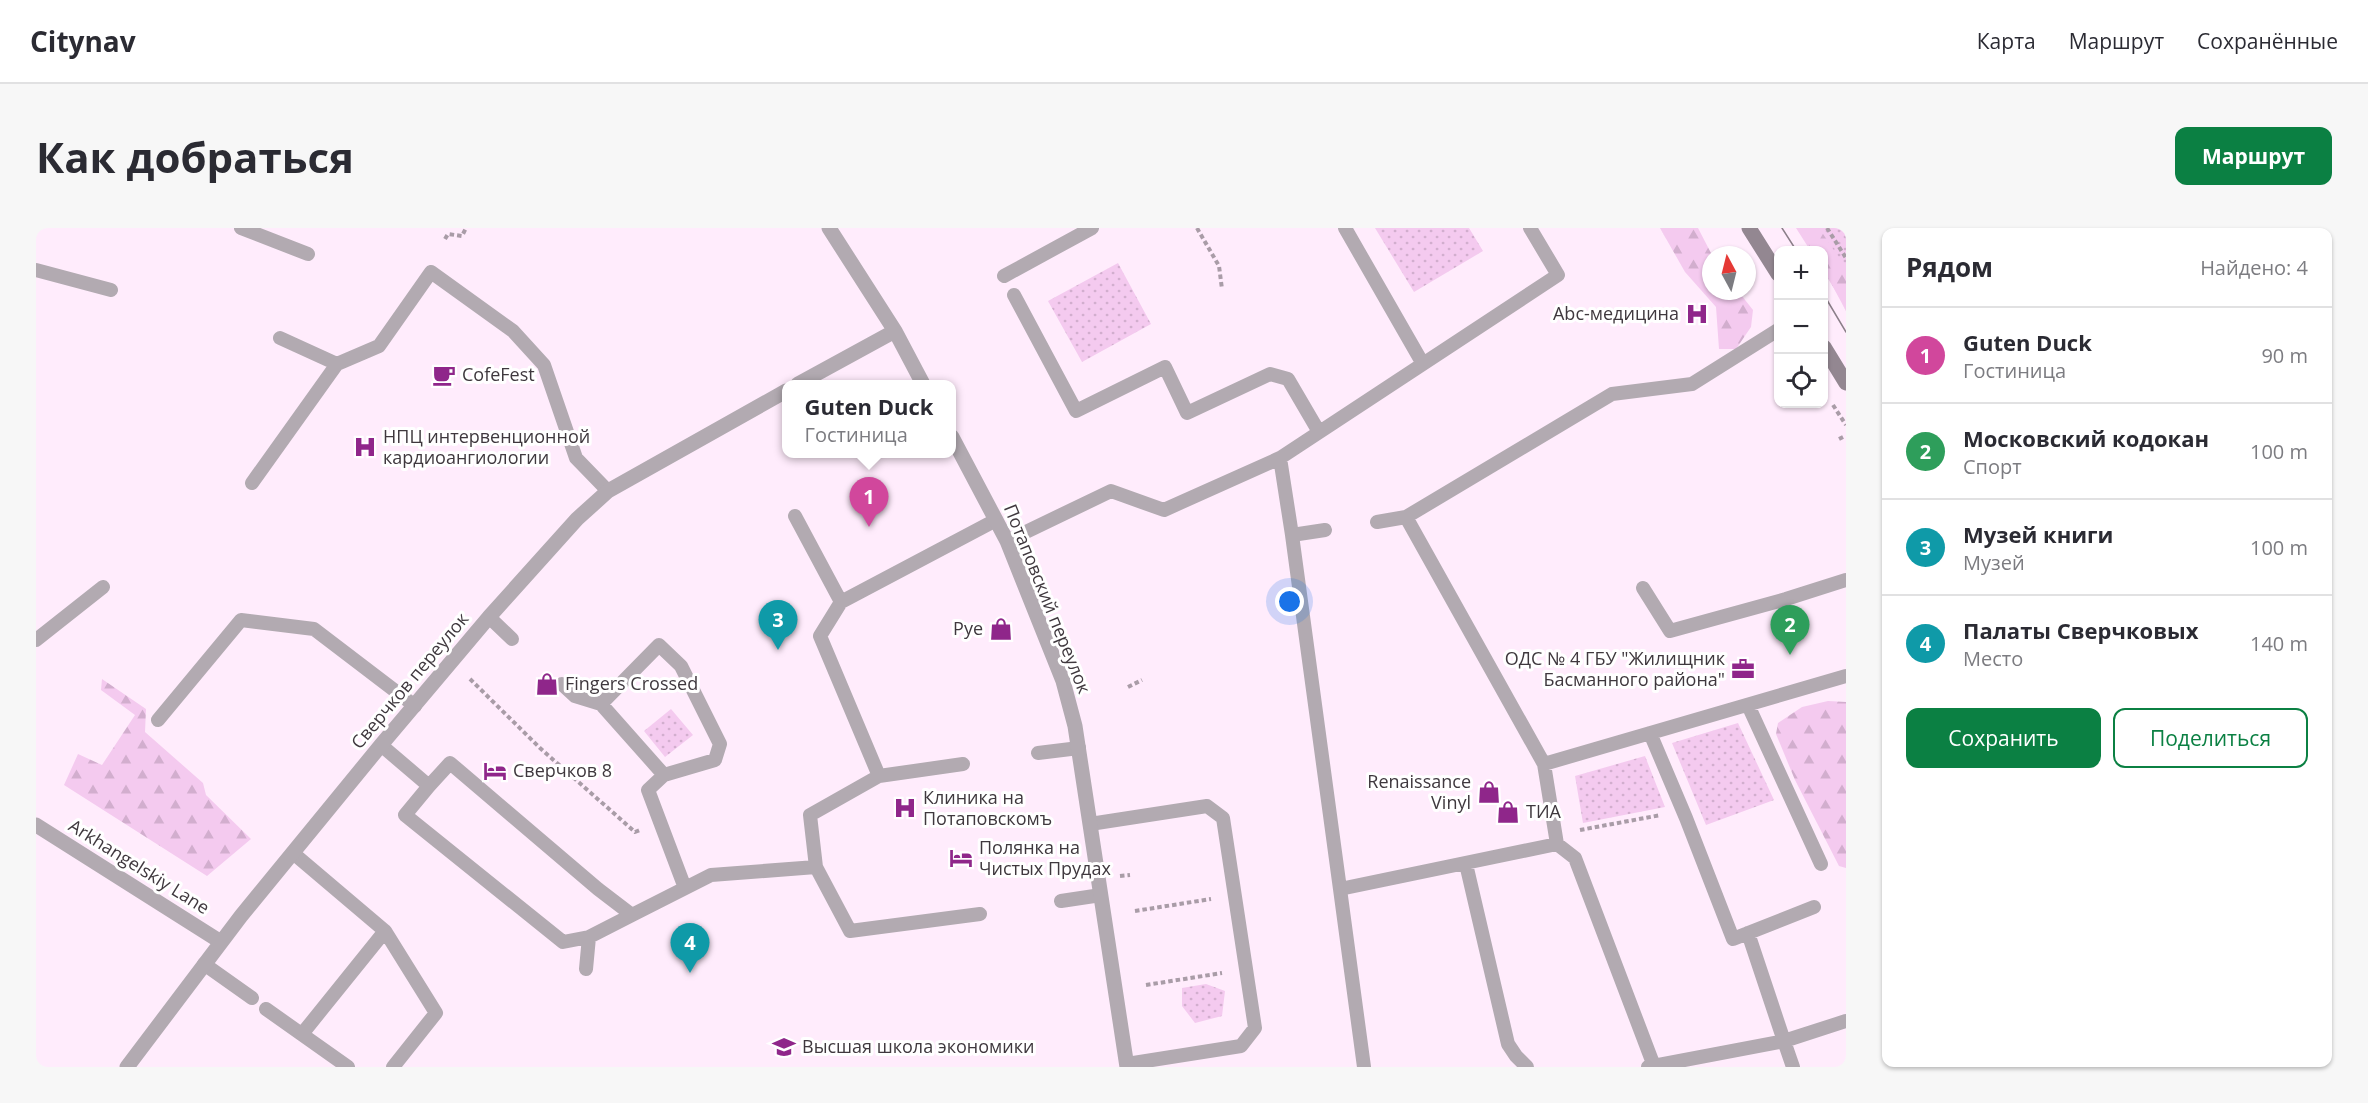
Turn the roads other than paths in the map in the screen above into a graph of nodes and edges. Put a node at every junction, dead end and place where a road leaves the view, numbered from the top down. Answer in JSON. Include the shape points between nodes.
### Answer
{"nodes":[{"id":1,"x":241,"y":228,"type":"edge"},
{"id":2,"x":829,"y":228,"type":"edge"},
{"id":3,"x":1092,"y":228,"type":"edge"},
{"id":4,"x":1345,"y":228,"type":"edge"},
{"id":5,"x":1530,"y":228,"type":"edge"},
{"id":6,"x":1749,"y":228,"type":"edge"},
{"id":7,"x":308,"y":254,"type":"dead end"},
{"id":8,"x":1774,"y":266,"type":"edge"},
{"id":9,"x":36,"y":270,"type":"edge"},
{"id":10,"x":1004,"y":276,"type":"dead end"},
{"id":11,"x":111,"y":290,"type":"dead end"},
{"id":12,"x":1014,"y":295,"type":"dead end"},
{"id":13,"x":895,"y":331,"type":"junction"},
{"id":14,"x":1774,"y":333,"type":"edge"},
{"id":15,"x":280,"y":338,"type":"dead end"},
{"id":16,"x":1828,"y":354,"type":"edge"},
{"id":17,"x":337,"y":364,"type":"junction"},
{"id":18,"x":1423,"y":364,"type":"junction"},
{"id":19,"x":805,"y":380,"type":"edge"},
{"id":20,"x":921,"y":380,"type":"edge"},
{"id":21,"x":1846,"y":383,"type":"edge"},
{"id":22,"x":782,"y":393,"type":"edge"},
{"id":23,"x":1318,"y":432,"type":"junction"},
{"id":24,"x":956,"y":446,"type":"edge"},
{"id":25,"x":1280,"y":458,"type":"junction"},
{"id":26,"x":252,"y":483,"type":"dead end"},
{"id":27,"x":608,"y":491,"type":"junction"},
{"id":28,"x":795,"y":516,"type":"dead end"},
{"id":29,"x":1406,"y":517,"type":"junction"},
{"id":30,"x":996,"y":520,"type":"junction"},
{"id":31,"x":1377,"y":522,"type":"dead end"},
{"id":32,"x":1325,"y":530,"type":"dead end"},
{"id":33,"x":1292,"y":534,"type":"junction"},
{"id":34,"x":1007,"y":541,"type":"junction"},
{"id":35,"x":1846,"y":580,"type":"edge"},
{"id":36,"x":103,"y":587,"type":"dead end"},
{"id":37,"x":1643,"y":588,"type":"dead end"},
{"id":38,"x":841,"y":602,"type":"junction"},
{"id":39,"x":489,"y":617,"type":"junction"},
{"id":40,"x":36,"y":638,"type":"edge"},
{"id":41,"x":512,"y":639,"type":"dead end"},
{"id":42,"x":1846,"y":676,"type":"edge"},
{"id":43,"x":562,"y":684,"type":"dead end"},
{"id":44,"x":602,"y":704,"type":"junction"},
{"id":45,"x":1748,"y":705,"type":"junction"},
{"id":46,"x":415,"y":706,"type":"junction"},
{"id":47,"x":158,"y":720,"type":"dead end"},
{"id":48,"x":1650,"y":734,"type":"junction"},
{"id":49,"x":381,"y":745,"type":"junction"},
{"id":50,"x":1079,"y":748,"type":"junction"},
{"id":51,"x":1038,"y":753,"type":"dead end"},
{"id":52,"x":963,"y":764,"type":"dead end"},
{"id":53,"x":1544,"y":765,"type":"junction"},
{"id":54,"x":664,"y":775,"type":"junction"},
{"id":55,"x":879,"y":776,"type":"junction"},
{"id":56,"x":429,"y":786,"type":"junction"},
{"id":57,"x":1090,"y":824,"type":"junction"},
{"id":58,"x":36,"y":825,"type":"edge"},
{"id":59,"x":1557,"y":840,"type":"junction"},
{"id":60,"x":293,"y":854,"type":"junction"},
{"id":61,"x":1466,"y":864,"type":"junction"},
{"id":62,"x":1821,"y":864,"type":"dead end"},
{"id":63,"x":816,"y":867,"type":"junction"},
{"id":64,"x":685,"y":888,"type":"junction"},
{"id":65,"x":1340,"y":888,"type":"junction"},
{"id":66,"x":1101,"y":895,"type":"junction"},
{"id":67,"x":1061,"y":901,"type":"dead end"},
{"id":68,"x":1814,"y":907,"type":"dead end"},
{"id":69,"x":980,"y":914,"type":"dead end"},
{"id":70,"x":632,"y":915,"type":"junction"},
{"id":71,"x":385,"y":931,"type":"junction"},
{"id":72,"x":1748,"y":933,"type":"junction"},
{"id":73,"x":589,"y":937,"type":"junction"},
{"id":74,"x":221,"y":942,"type":"junction"},
{"id":75,"x":204,"y":964,"type":"junction"},
{"id":76,"x":586,"y":969,"type":"dead end"},
{"id":77,"x":252,"y":998,"type":"dead end"},
{"id":78,"x":266,"y":1009,"type":"dead end"},
{"id":79,"x":1846,"y":1021,"type":"edge"},
{"id":80,"x":302,"y":1034,"type":"junction"},
{"id":81,"x":1784,"y":1041,"type":"junction"},
{"id":82,"x":1682,"y":1064,"type":"edge"},
{"id":83,"x":1127,"y":1065,"type":"edge"},
{"id":84,"x":1651,"y":1066,"type":"edge"},
{"id":85,"x":127,"y":1067,"type":"edge"},
{"id":86,"x":348,"y":1067,"type":"edge"},
{"id":87,"x":393,"y":1067,"type":"edge"},
{"id":88,"x":1364,"y":1067,"type":"edge"},
{"id":89,"x":1526,"y":1067,"type":"edge"},
{"id":90,"x":1793,"y":1067,"type":"edge"}],
"edges":[{"from":1,"to":7,"type":"lane"},
{"from":2,"to":13,"type":"street"},
{"from":3,"to":10,"type":"lane"},
{"from":4,"to":18,"type":"lane"},
{"from":5,"to":18,"type":"lane","via":[[1558,275]]},
{"from":6,"to":8,"type":"main road"},
{"from":9,"to":11,"type":"lane"},
{"from":12,"to":23,"type":"lane","via":[[1076,411],[1165,367],[1187,413],[1270,374],[1288,379]]},
{"from":13,"to":19,"type":"street"},
{"from":13,"to":20,"type":"street"},
{"from":14,"to":29,"type":"lane","via":[[1692,384],[1612,394]]},
{"from":15,"to":17,"type":"lane"},
{"from":16,"to":21,"type":"main road"},
{"from":17,"to":26,"type":"lane"},
{"from":17,"to":27,"type":"lane","via":[[379,346],[431,273],[513,331],[544,365],[576,458]]},
{"from":18,"to":23,"type":"lane"},
{"from":22,"to":27,"type":"street","name":"Сверчков переулок"},
{"from":23,"to":25,"type":"lane"},
{"from":24,"to":30,"type":"street","name":"Потаповский переулок"},
{"from":25,"to":33,"type":"lane"},
{"from":25,"to":34,"type":"lane","via":[[1164,510],[1111,491]]},
{"from":27,"to":39,"type":"street","name":"Сверчков переулок"},
{"from":28,"to":38,"type":"lane"},
{"from":29,"to":31,"type":"lane"},
{"from":29,"to":53,"type":"lane"},
{"from":30,"to":34,"type":"street","name":"Потаповский переулок"},
{"from":30,"to":38,"type":"lane"},
{"from":32,"to":33,"type":"lane"},
{"from":33,"to":65,"type":"lane"},
{"from":34,"to":50,"type":"street","name":"Потаповский переулок","via":[[1062,681]]},
{"from":35,"to":37,"type":"lane","via":[[1670,631]]},
{"from":36,"to":40,"type":"lane"},
{"from":38,"to":55,"type":"lane","via":[[820,636]]},
{"from":39,"to":41,"type":"lane"},
{"from":39,"to":46,"type":"street","name":"Сверчков переулок"},
{"from":42,"to":45,"type":"lane"},
{"from":43,"to":44,"type":"lane","via":[[575,696]]},
{"from":44,"to":54,"type":"lane"},
{"from":44,"to":54,"type":"lane","via":[[659,645],[681,666],[720,744],[715,760]]},
{"from":45,"to":48,"type":"lane"},
{"from":45,"to":62,"type":"lane"},
{"from":46,"to":47,"type":"lane","via":[[314,629],[241,620]]},
{"from":46,"to":49,"type":"street","name":"Сверчков переулок"},
{"from":48,"to":53,"type":"lane"},
{"from":48,"to":72,"type":"lane","via":[[1733,939]]},
{"from":49,"to":56,"type":"lane"},
{"from":49,"to":60,"type":"street","name":"Сверчков переулок"},
{"from":50,"to":51,"type":"lane"},
{"from":50,"to":57,"type":"street","name":"Потаповский переулок"},
{"from":52,"to":55,"type":"lane"},
{"from":53,"to":59,"type":"lane"},
{"from":54,"to":64,"type":"lane","via":[[648,790]]},
{"from":55,"to":63,"type":"lane","via":[[810,815]]},
{"from":56,"to":70,"type":"lane","via":[[450,763]]},
{"from":56,"to":73,"type":"lane","via":[[405,815],[562,942]]},
{"from":57,"to":66,"type":"street","name":"Потаповский переулок"},
{"from":57,"to":83,"type":"lane","via":[[1207,806],[1223,818],[1235,896],[1255,1028],[1241,1046]]},
{"from":58,"to":74,"type":"street","name":"Arkhangelskiy Lane"},
{"from":59,"to":61,"type":"lane"},
{"from":59,"to":84,"type":"lane","via":[[1575,858]]},
{"from":60,"to":71,"type":"lane"},
{"from":60,"to":74,"type":"street","name":"Сверчков переулок"},
{"from":61,"to":65,"type":"lane"},
{"from":61,"to":89,"type":"lane","via":[[1508,1044]]},
{"from":63,"to":64,"type":"lane","via":[[711,875]]},
{"from":63,"to":69,"type":"lane","via":[[850,931]]},
{"from":64,"to":70,"type":"lane"},
{"from":65,"to":88,"type":"lane"},
{"from":66,"to":67,"type":"lane"},
{"from":66,"to":83,"type":"street","name":"Потаповский переулок"},
{"from":68,"to":72,"type":"lane"},
{"from":70,"to":73,"type":"lane"},
{"from":71,"to":80,"type":"lane"},
{"from":71,"to":87,"type":"lane","via":[[435,1013]]},
{"from":72,"to":81,"type":"lane"},
{"from":73,"to":76,"type":"lane"},
{"from":74,"to":75,"type":"street","name":"Сверчков переулок"},
{"from":75,"to":77,"type":"lane"},
{"from":75,"to":85,"type":"street","name":"Сверчков переулок"},
{"from":78,"to":80,"type":"lane"},
{"from":79,"to":81,"type":"lane"},
{"from":80,"to":86,"type":"lane"},
{"from":81,"to":82,"type":"lane"},
{"from":81,"to":90,"type":"lane"},
{"from":82,"to":84,"type":"lane"}]}
